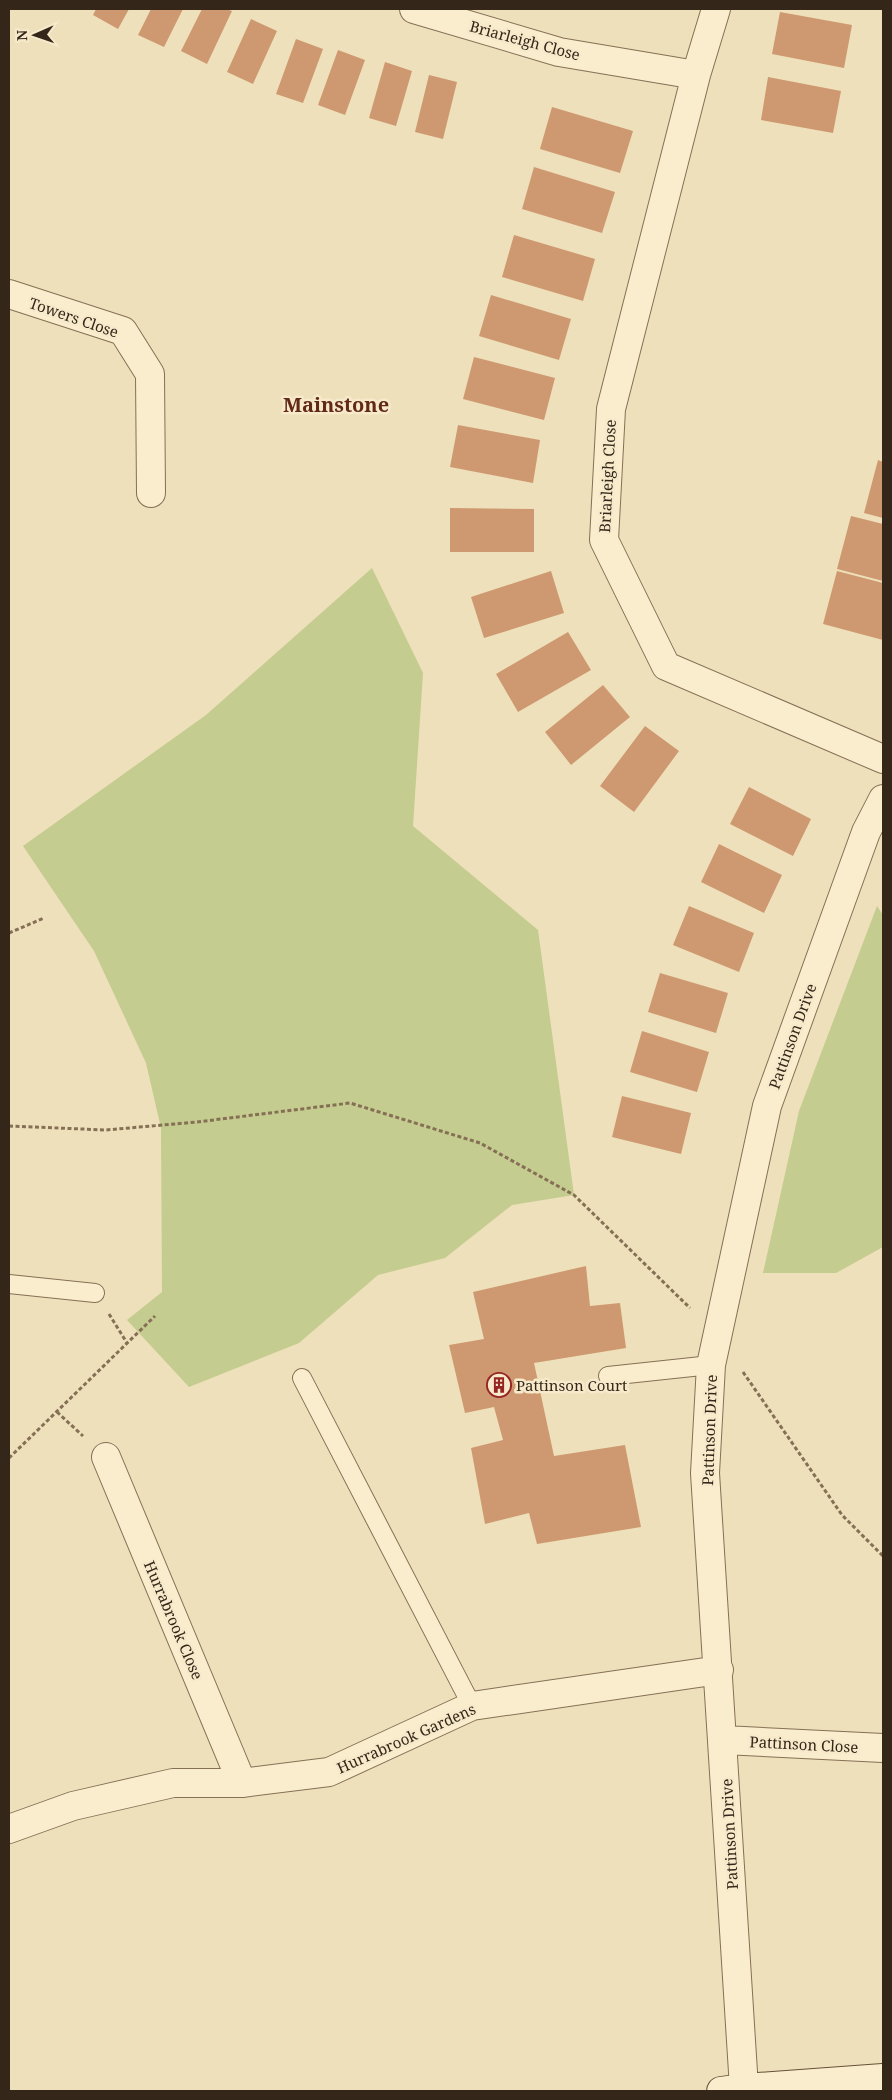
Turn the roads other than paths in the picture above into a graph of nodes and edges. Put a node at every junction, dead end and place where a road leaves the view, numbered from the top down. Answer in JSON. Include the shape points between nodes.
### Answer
{"nodes":[{"id":1,"x":414,"y":9,"type":"edge"},
{"id":2,"x":716,"y":9,"type":"edge"},
{"id":3,"x":696,"y":76,"type":"junction"},
{"id":4,"x":9,"y":294,"type":"edge"},
{"id":5,"x":151,"y":493,"type":"dead end"},
{"id":6,"x":883,"y":759,"type":"edge"},
{"id":7,"x":882,"y":806,"type":"edge"},
{"id":8,"x":9,"y":1284,"type":"edge"},
{"id":9,"x":95,"y":1293,"type":"road end"},
{"id":10,"x":711,"y":1365,"type":"junction"},
{"id":11,"x":608,"y":1376,"type":"dead end"},
{"id":12,"x":302,"y":1378,"type":"dead end"},
{"id":13,"x":106,"y":1457,"type":"dead end"},
{"id":14,"x":719,"y":1670,"type":"junction"},
{"id":15,"x":472,"y":1706,"type":"junction"},
{"id":16,"x":724,"y":1740,"type":"junction"},
{"id":17,"x":883,"y":1748,"type":"edge"},
{"id":18,"x":242,"y":1783,"type":"junction"},
{"id":19,"x":9,"y":1829,"type":"edge"},
{"id":20,"x":883,"y":2078,"type":"edge"},
{"id":21,"x":733,"y":2089,"type":"edge"}],
"edges":[{"from":1,"to":3,"type":"street","name":"Briarleigh Close","via":[[559,52]]},
{"from":2,"to":3,"type":"street","name":"Briarleigh Close"},
{"from":3,"to":6,"type":"street","name":"Briarleigh Close","via":[[611,409],[604,540],[666,666]]},
{"from":4,"to":5,"type":"street","name":"Towers Close","via":[[123,331],[150,374]]},
{"from":7,"to":10,"type":"street","name":"Pattinson Drive","via":[[866,832],[767,1106]]},
{"from":8,"to":9,"type":"lane"},
{"from":10,"to":11,"type":"lane"},
{"from":10,"to":14,"type":"street","name":"Pattinson Drive","via":[[705,1473]]},
{"from":12,"to":15,"type":"lane"},
{"from":13,"to":18,"type":"street","name":"Hurrabrook Close"},
{"from":14,"to":15,"type":"street","name":"Hurrabrook Gardens"},
{"from":14,"to":16,"type":"street","name":"Pattinson Drive"},
{"from":15,"to":18,"type":"street","name":"Hurrabrook Gardens","via":[[329,1772]]},
{"from":16,"to":17,"type":"street","name":"Pattinson Close"},
{"from":16,"to":21,"type":"street","name":"Pattinson Drive"},
{"from":18,"to":19,"type":"street","name":"Hurrabrook Gardens","via":[[173,1783],[73,1806]]},
{"from":20,"to":21,"type":"street"}]}
